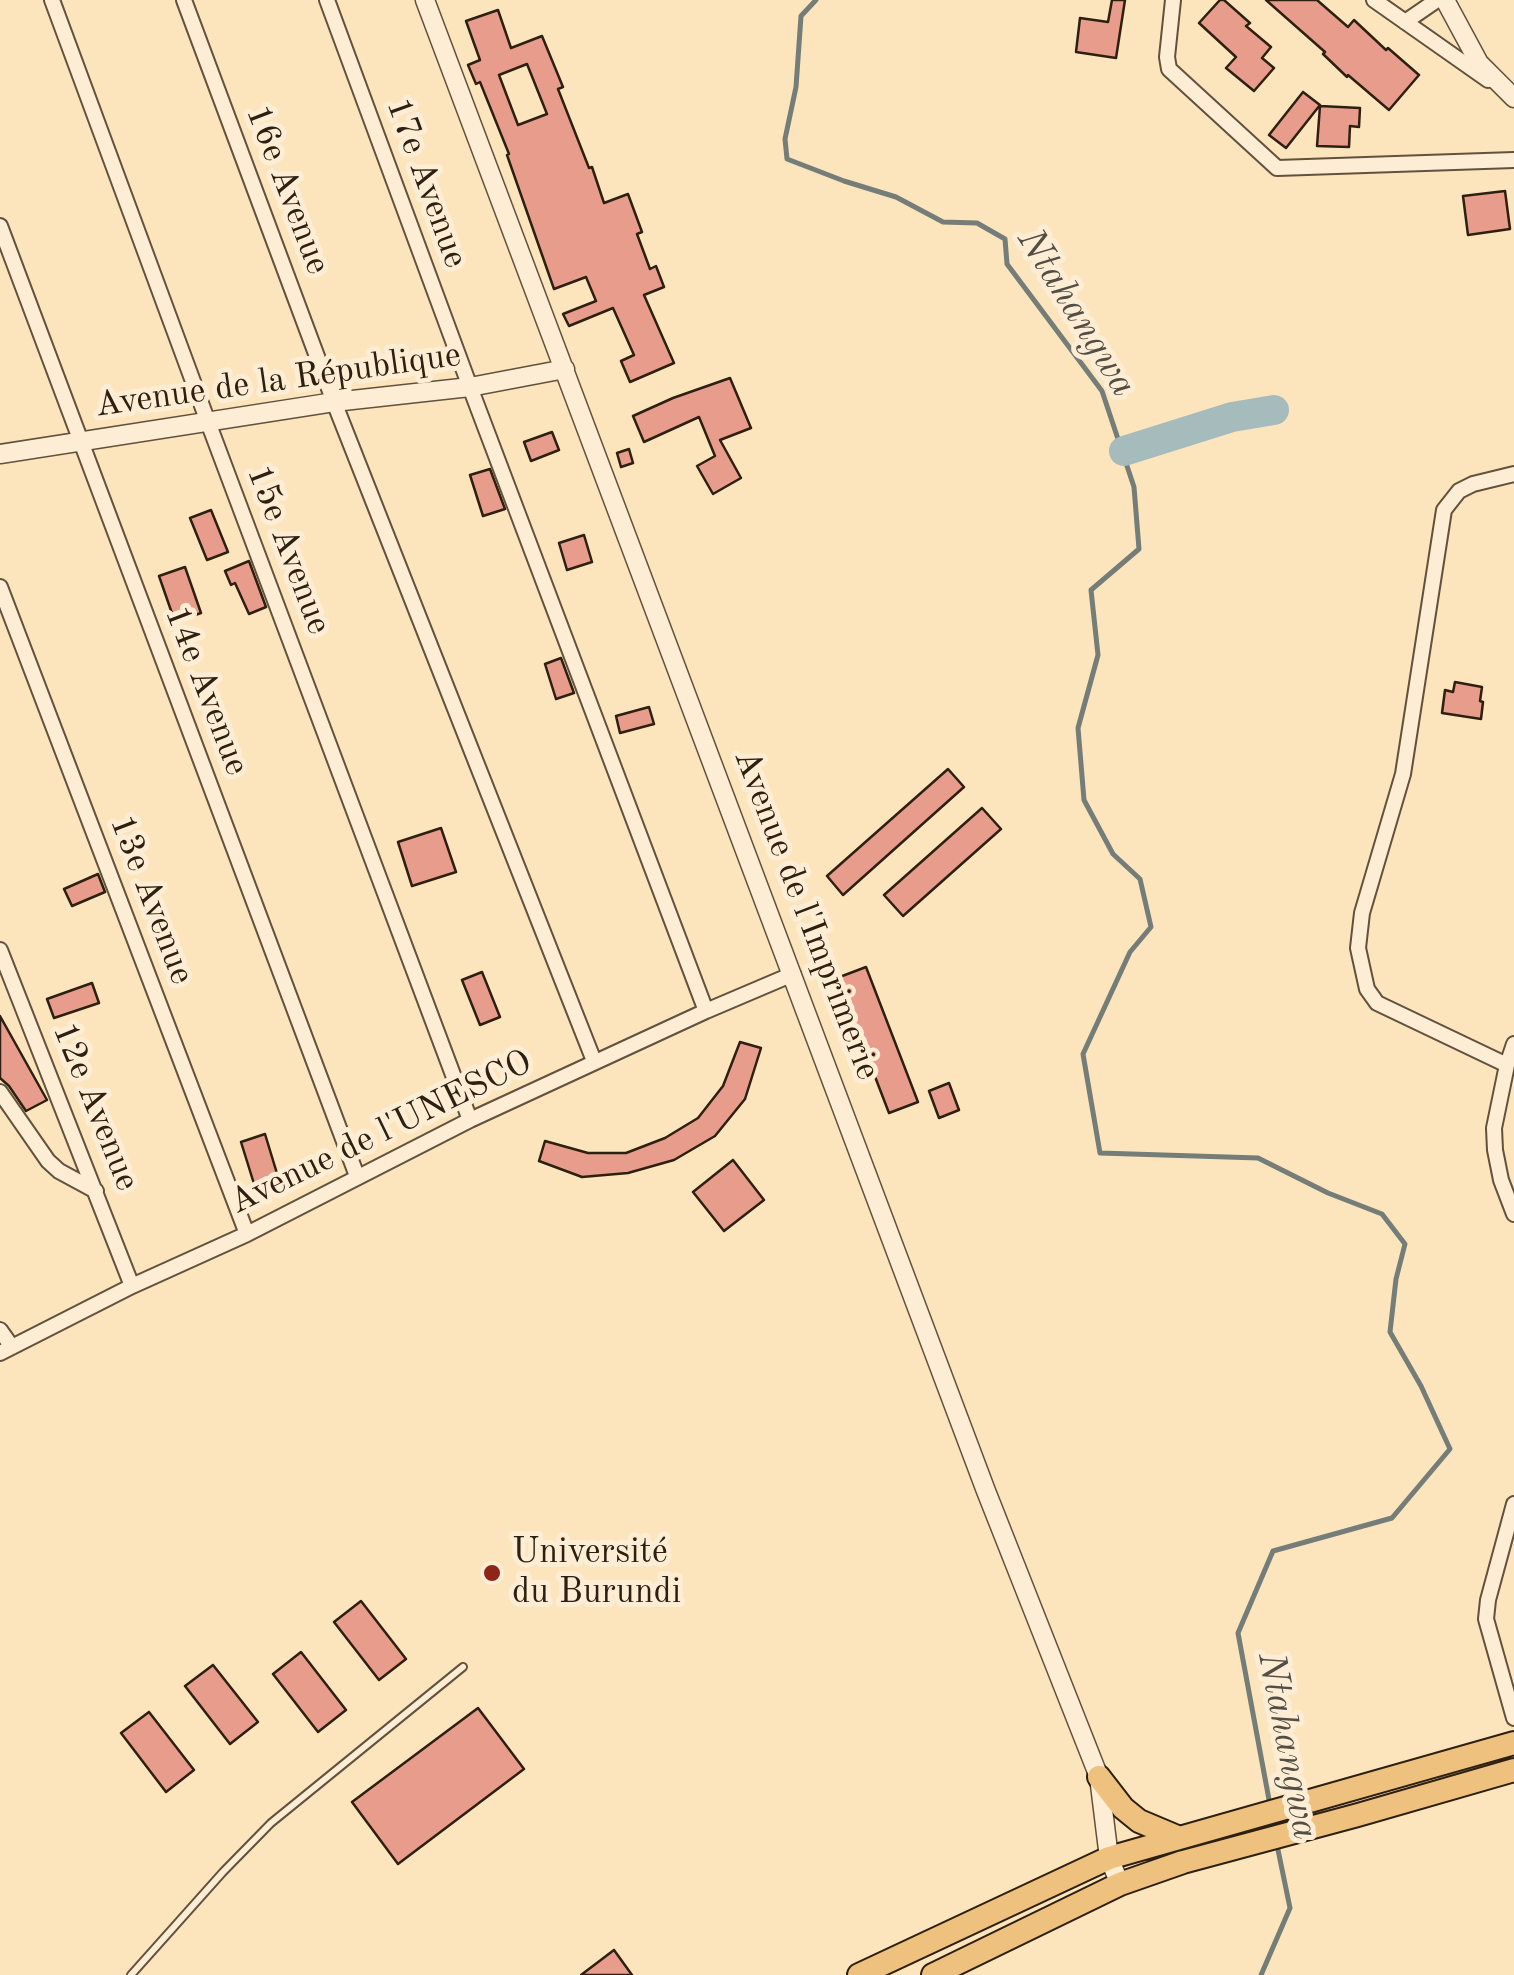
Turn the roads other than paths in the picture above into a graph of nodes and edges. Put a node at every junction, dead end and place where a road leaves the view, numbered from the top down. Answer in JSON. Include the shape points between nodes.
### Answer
{"nodes":[{"id":1,"x":52,"y":0,"type":"edge"},
{"id":2,"x":184,"y":0,"type":"edge"},
{"id":3,"x":327,"y":0,"type":"edge"},
{"id":4,"x":425,"y":0,"type":"edge"},
{"id":5,"x":1173,"y":0,"type":"edge"},
{"id":6,"x":1374,"y":0,"type":"edge"},
{"id":7,"x":1437,"y":0,"type":"edge"},
{"id":8,"x":1445,"y":0,"type":"edge"},
{"id":9,"x":1405,"y":22,"type":"junction"},
{"id":10,"x":1510,"y":95,"type":"edge"},
{"id":11,"x":1514,"y":160,"type":"edge"},
{"id":12,"x":0,"y":226,"type":"edge"},
{"id":13,"x":565,"y":369,"type":"junction"},
{"id":14,"x":470,"y":387,"type":"junction"},
{"id":15,"x":334,"y":402,"type":"junction"},
{"id":16,"x":208,"y":422,"type":"junction"},
{"id":17,"x":80,"y":443,"type":"junction"},
{"id":18,"x":0,"y":454,"type":"edge"},
{"id":19,"x":1514,"y":474,"type":"edge"},
{"id":20,"x":0,"y":587,"type":"edge"},
{"id":21,"x":0,"y":950,"type":"edge"},
{"id":22,"x":794,"y":974,"type":"junction"},
{"id":23,"x":706,"y":1011,"type":"junction"},
{"id":24,"x":1514,"y":1044,"type":"edge"},
{"id":25,"x":594,"y":1061,"type":"junction"},
{"id":26,"x":1507,"y":1065,"type":"junction"},
{"id":27,"x":0,"y":1092,"type":"edge"},
{"id":28,"x":470,"y":1120,"type":"junction"},
{"id":29,"x":357,"y":1176,"type":"junction"},
{"id":30,"x":96,"y":1191,"type":"junction"},
{"id":31,"x":1514,"y":1214,"type":"edge"},
{"id":32,"x":247,"y":1234,"type":"junction"},
{"id":33,"x":132,"y":1286,"type":"junction"},
{"id":34,"x":0,"y":1330,"type":"edge"},
{"id":35,"x":6,"y":1350,"type":"edge"},
{"id":36,"x":1514,"y":1504,"type":"edge"},
{"id":37,"x":463,"y":1668,"type":"dead end"},
{"id":38,"x":1514,"y":1718,"type":"edge"},
{"id":39,"x":1514,"y":1743,"type":"edge"},
{"id":40,"x":1514,"y":1770,"type":"edge"},
{"id":41,"x":1099,"y":1777,"type":"junction"},
{"id":42,"x":1177,"y":1837,"type":"junction"},
{"id":43,"x":1109,"y":1858,"type":"junction"},
{"id":44,"x":1120,"y":1884,"type":"junction"},
{"id":45,"x":132,"y":1975,"type":"edge"},
{"id":46,"x":860,"y":1975,"type":"edge"},
{"id":47,"x":934,"y":1975,"type":"edge"}],
"edges":[{"from":1,"to":16,"type":"street","name":"15e Avenue"},
{"from":2,"to":15,"type":"street","name":"16e Avenue"},
{"from":3,"to":14,"type":"street","name":"17e Avenue"},
{"from":4,"to":13,"type":"street","name":"Avenue de l'Imprimerie"},
{"from":5,"to":11,"type":"street","via":[[1169,69],[1277,168]]},
{"from":6,"to":9,"type":"street"},
{"from":7,"to":9,"type":"street"},
{"from":8,"to":10,"type":"street","via":[[1479,63]]},
{"from":9,"to":10,"type":"street"},
{"from":12,"to":17,"type":"street","name":"14e Avenue"},
{"from":13,"to":14,"type":"street","name":"Avenue de la République"},
{"from":13,"to":22,"type":"street","name":"Avenue de l'Imprimerie"},
{"from":14,"to":15,"type":"street","name":"Avenue de la République"},
{"from":14,"to":23,"type":"street","name":"17e Avenue"},
{"from":15,"to":16,"type":"street","name":"Avenue de la République"},
{"from":15,"to":25,"type":"street","name":"16e Avenue"},
{"from":16,"to":17,"type":"street","name":"Avenue de la République"},
{"from":16,"to":28,"type":"street","name":"15e Avenue"},
{"from":17,"to":18,"type":"street","name":"Avenue de la République"},
{"from":17,"to":29,"type":"street","name":"14e Avenue"},
{"from":19,"to":26,"type":"street","via":[[1459,491],[1444,510],[1402,774],[1358,948],[1377,1003]]},
{"from":20,"to":32,"type":"street","name":"13e Avenue"},
{"from":21,"to":30,"type":"street","name":"12e Avenue"},
{"from":22,"to":23,"type":"street","name":"Avenue de l'UNESCO"},
{"from":22,"to":41,"type":"street","name":"Avenue de l'Imprimerie"},
{"from":23,"to":25,"type":"street","name":"Avenue de l'UNESCO"},
{"from":24,"to":26,"type":"street"},
{"from":25,"to":28,"type":"street","name":"Avenue de l'UNESCO"},
{"from":26,"to":31,"type":"street","via":[[1495,1150]]},
{"from":27,"to":30,"type":"street","via":[[48,1162]]},
{"from":28,"to":29,"type":"street","name":"Avenue de l'UNESCO"},
{"from":29,"to":32,"type":"street","name":"Avenue de l'UNESCO"},
{"from":30,"to":33,"type":"street","name":"12e Avenue"},
{"from":32,"to":33,"type":"street","name":"Avenue de l'UNESCO"},
{"from":33,"to":35,"type":"street","name":"Avenue de l'UNESCO"},
{"from":34,"to":35,"type":"street"},
{"from":36,"to":38,"type":"street","via":[[1486,1619]]},
{"from":37,"to":45,"type":"lane","via":[[271,1823]]},
{"from":39,"to":42,"type":"main road"},
{"from":40,"to":44,"type":"main road"},
{"from":41,"to":42,"type":"main road","via":[[1139,1821]]},
{"from":41,"to":43,"type":"street","name":"Avenue de l'Imprimerie"},
{"from":42,"to":43,"type":"main road"},
{"from":43,"to":44,"type":"street","name":"Avenue de l'Imprimerie"},
{"from":43,"to":46,"type":"main road"},
{"from":44,"to":47,"type":"main road"}]}
